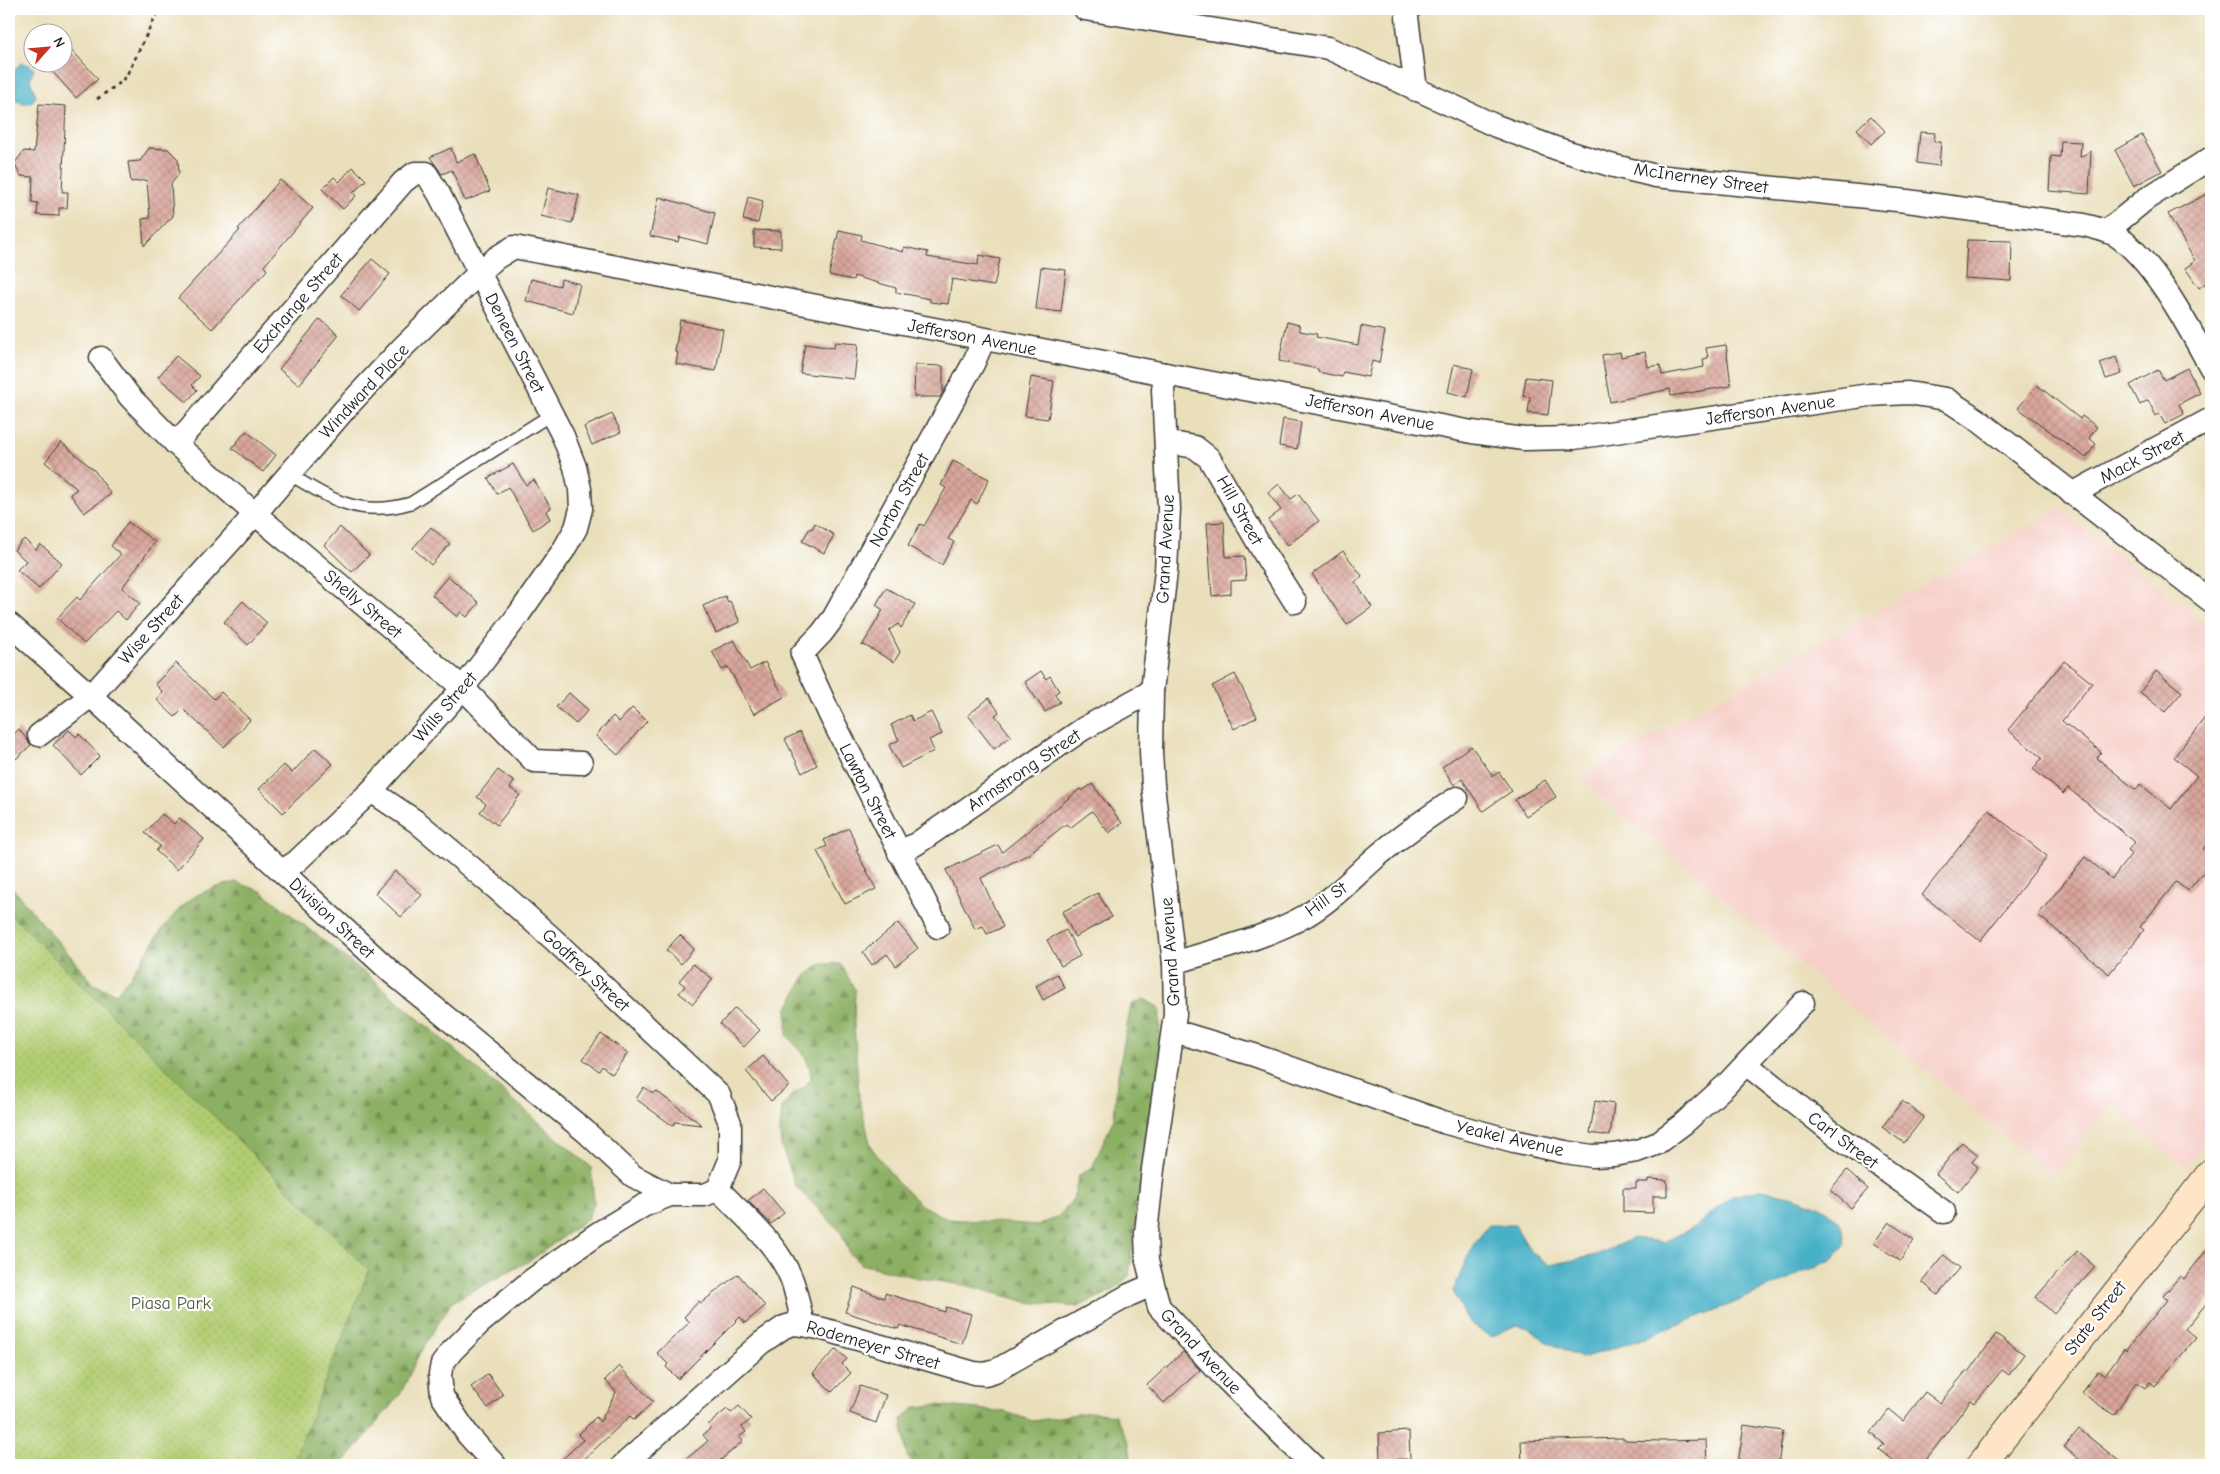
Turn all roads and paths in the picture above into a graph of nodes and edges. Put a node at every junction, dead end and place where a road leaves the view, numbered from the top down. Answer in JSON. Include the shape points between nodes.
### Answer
{"nodes":[{"id":1,"x":159,"y":9,"type":"edge"},
{"id":2,"x":1085,"y":9,"type":"edge"},
{"id":3,"x":1408,"y":9,"type":"edge"},
{"id":4,"x":1416,"y":90,"type":"junction"},
{"id":5,"x":97,"y":99,"type":"dead end"},
{"id":6,"x":2211,"y":158,"type":"edge"},
{"id":7,"x":426,"y":174,"type":"joint"},
{"id":8,"x":2107,"y":231,"type":"junction"},
{"id":9,"x":479,"y":273,"type":"junction"},
{"id":10,"x":984,"y":339,"type":"junction"},
{"id":11,"x":101,"y":358,"type":"dead end"},
{"id":12,"x":2211,"y":368,"type":"edge"},
{"id":13,"x":1165,"y":374,"type":"junction"},
{"id":14,"x":552,"y":414,"type":"junction"},
{"id":15,"x":2211,"y":419,"type":"edge"},
{"id":16,"x":1166,"y":442,"type":"junction"},
{"id":17,"x":176,"y":444,"type":"junction"},
{"id":18,"x":289,"y":474,"type":"junction"},
{"id":19,"x":2072,"y":494,"type":"junction"},
{"id":20,"x":255,"y":514,"type":"junction"},
{"id":21,"x":579,"y":519,"type":"joint"},
{"id":22,"x":2211,"y":601,"type":"edge"},
{"id":23,"x":1295,"y":602,"type":"dead end"},
{"id":24,"x":9,"y":624,"type":"edge"},
{"id":25,"x":802,"y":654,"type":"joint"},
{"id":26,"x":463,"y":688,"type":"junction"},
{"id":27,"x":1152,"y":691,"type":"junction"},
{"id":28,"x":90,"y":696,"type":"junction"},
{"id":29,"x":39,"y":735,"type":"dead end"},
{"id":30,"x":581,"y":762,"type":"dead end"},
{"id":31,"x":371,"y":791,"type":"junction"},
{"id":32,"x":1457,"y":798,"type":"dead end"},
{"id":33,"x":900,"y":853,"type":"junction"},
{"id":34,"x":282,"y":871,"type":"junction"},
{"id":35,"x":938,"y":927,"type":"dead end"},
{"id":36,"x":1174,"y":963,"type":"junction"},
{"id":37,"x":1803,"y":1003,"type":"dead end"},
{"id":38,"x":1174,"y":1031,"type":"junction"},
{"id":39,"x":1746,"y":1064,"type":"junction"},
{"id":40,"x":2211,"y":1173,"type":"edge"},
{"id":41,"x":718,"y":1189,"type":"junction"},
{"id":42,"x":670,"y":1195,"type":"junction"},
{"id":43,"x":1944,"y":1212,"type":"dead end"},
{"id":44,"x":1152,"y":1285,"type":"junction"},
{"id":45,"x":803,"y":1324,"type":"junction"},
{"id":46,"x":494,"y":1465,"type":"edge"},
{"id":47,"x":623,"y":1465,"type":"edge"},
{"id":48,"x":1314,"y":1465,"type":"edge"},
{"id":49,"x":1981,"y":1465,"type":"edge"}],
"edges":[{"from":1,"to":5,"type":"path","via":[[128,75]]},
{"from":2,"to":4,"type":"street","name":"McInerney Street","via":[[1328,48]]},
{"from":3,"to":4,"type":"street"},
{"from":4,"to":8,"type":"street","name":"McInerney Street","via":[[1555,148],[1656,176],[1907,202],[2084,225]]},
{"from":6,"to":8,"type":"street","via":[[2146,199]]},
{"from":7,"to":9,"type":"street","name":"Deneen Street"},
{"from":7,"to":17,"type":"street","name":"Exchange Street","via":[[415,173],[403,182]]},
{"from":8,"to":12,"type":"street","name":"McInerney Street","via":[[2126,242],[2152,272]]},
{"from":9,"to":10,"type":"street","name":"Jefferson Avenue","via":[[508,249],[520,247]]},
{"from":9,"to":14,"type":"street","name":"Deneen Street"},
{"from":9,"to":18,"type":"street","name":"Windward Place","via":[[395,356]]},
{"from":10,"to":13,"type":"street","name":"Jefferson Avenue"},
{"from":10,"to":25,"type":"street","name":"Norton Street","via":[[838,609]]},
{"from":11,"to":17,"type":"street","name":"Shelly Street","via":[[130,397]]},
{"from":13,"to":16,"type":"street","name":"Grand Avenue","via":[[1162,390]]},
{"from":13,"to":19,"type":"street","name":"Jefferson Avenue","via":[[1472,432],[1531,439],[1574,438],[1870,395],[1923,395],[1946,399],[1959,406]]},
{"from":14,"to":18,"type":"lane","via":[[411,503],[391,509],[352,507],[324,496]]},
{"from":14,"to":21,"type":"street","name":"Deneen Street","via":[[575,467],[580,489]]},
{"from":15,"to":19,"type":"street","name":"Mack Street"},
{"from":16,"to":23,"type":"street","name":"Hill Street","via":[[1195,447],[1209,458]]},
{"from":16,"to":27,"type":"street","name":"Grand Avenue","via":[[1169,509],[1166,571]]},
{"from":17,"to":20,"type":"street","name":"Shelly Street"},
{"from":18,"to":20,"type":"street","name":"Windward Place"},
{"from":19,"to":22,"type":"street","name":"Jefferson Avenue"},
{"from":20,"to":26,"type":"street","name":"Shelly Street"},
{"from":20,"to":28,"type":"street","name":"Wise Street"},
{"from":21,"to":26,"type":"street","name":"Wills Street","via":[[563,551]]},
{"from":24,"to":28,"type":"street","name":"Division Street"},
{"from":25,"to":33,"type":"street","name":"Lawton Street"},
{"from":26,"to":30,"type":"street","name":"Shelly Street","via":[[534,761]]},
{"from":26,"to":31,"type":"street","name":"Wills Street"},
{"from":27,"to":33,"type":"street","name":"Armstrong Street","via":[[1083,729]]},
{"from":27,"to":36,"type":"street","name":"Grand Avenue","via":[[1153,785]]},
{"from":28,"to":29,"type":"street","name":"Wise Street"},
{"from":28,"to":34,"type":"street","name":"Division Street"},
{"from":31,"to":34,"type":"street","name":"Wills Street","via":[[296,862]]},
{"from":31,"to":41,"type":"street","name":"Godfrey Street","via":[[417,822],[497,889],[719,1095],[730,1124],[730,1160]]},
{"from":32,"to":36,"type":"street","name":"Hill St","via":[[1415,824],[1344,889],[1306,915],[1269,932]]},
{"from":33,"to":35,"type":"street","name":"Lawton Street"},
{"from":34,"to":42,"type":"street","name":"Division Street","via":[[391,972],[584,1131],[633,1176]]},
{"from":36,"to":38,"type":"street","name":"Grand Avenue"},
{"from":37,"to":39,"type":"street","name":"Yeakel Avenue"},
{"from":38,"to":39,"type":"street","name":"Yeakel Avenue","via":[[1254,1055],[1443,1122],[1514,1141],[1592,1156],[1637,1152],[1656,1144],[1683,1124]]},
{"from":38,"to":44,"type":"street","name":"Grand Avenue","via":[[1146,1234]]},
{"from":39,"to":43,"type":"street","name":"Carl Street","via":[[1833,1133]]},
{"from":40,"to":49,"type":"street","name":"State Street"},
{"from":41,"to":42,"type":"street","via":[[698,1195]]},
{"from":41,"to":45,"type":"street","via":[[783,1262],[792,1281]]},
{"from":42,"to":46,"type":"street","via":[[643,1206],[597,1234],[506,1301],[442,1364],[439,1386],[447,1407]]},
{"from":44,"to":45,"type":"street","name":"Rodemeyer Street","via":[[984,1374]]},
{"from":44,"to":48,"type":"street","name":"Grand Avenue","via":[[1159,1307],[1227,1380]]},
{"from":45,"to":47,"type":"street","name":"Rodemeyer Street","via":[[794,1324],[774,1333]]}]}
